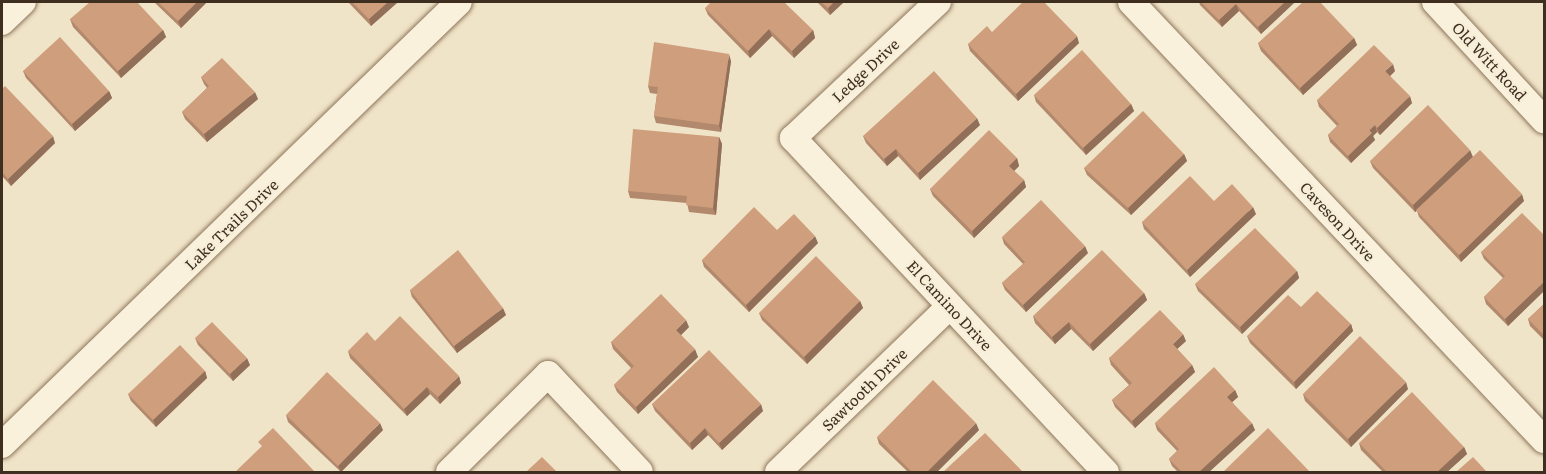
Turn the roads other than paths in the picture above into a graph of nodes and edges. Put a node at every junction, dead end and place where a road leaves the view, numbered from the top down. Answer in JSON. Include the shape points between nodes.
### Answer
{"nodes":[{"id":1,"x":23,"y":2,"type":"edge"},
{"id":2,"x":459,"y":2,"type":"edge"},
{"id":3,"x":938,"y":2,"type":"edge"},
{"id":4,"x":1131,"y":2,"type":"edge"},
{"id":5,"x":1435,"y":2,"type":"edge"},
{"id":6,"x":2,"y":22,"type":"edge"},
{"id":7,"x":1545,"y":120,"type":"edge"},
{"id":8,"x":793,"y":138,"type":"joint"},
{"id":9,"x":950,"y":306,"type":"junction"},
{"id":10,"x":1545,"y":440,"type":"edge"},
{"id":11,"x":2,"y":445,"type":"edge"},
{"id":12,"x":449,"y":472,"type":"edge"},
{"id":13,"x":640,"y":472,"type":"edge"},
{"id":14,"x":778,"y":472,"type":"edge"},
{"id":15,"x":1106,"y":472,"type":"edge"}],
"edges":[{"from":1,"to":6,"type":"street"},
{"from":2,"to":11,"type":"street","name":"Lake Trails Drive"},
{"from":3,"to":8,"type":"street","name":"Ledge Drive"},
{"from":4,"to":10,"type":"street","name":"Caveson Drive"},
{"from":5,"to":7,"type":"street","name":"Old Witt Road"},
{"from":8,"to":9,"type":"street","name":"El Camino Drive"},
{"from":9,"to":14,"type":"street","name":"Sawtooth Drive"},
{"from":9,"to":15,"type":"street","name":"El Camino Drive"},
{"from":12,"to":13,"type":"street","via":[[548,374]]}]}
